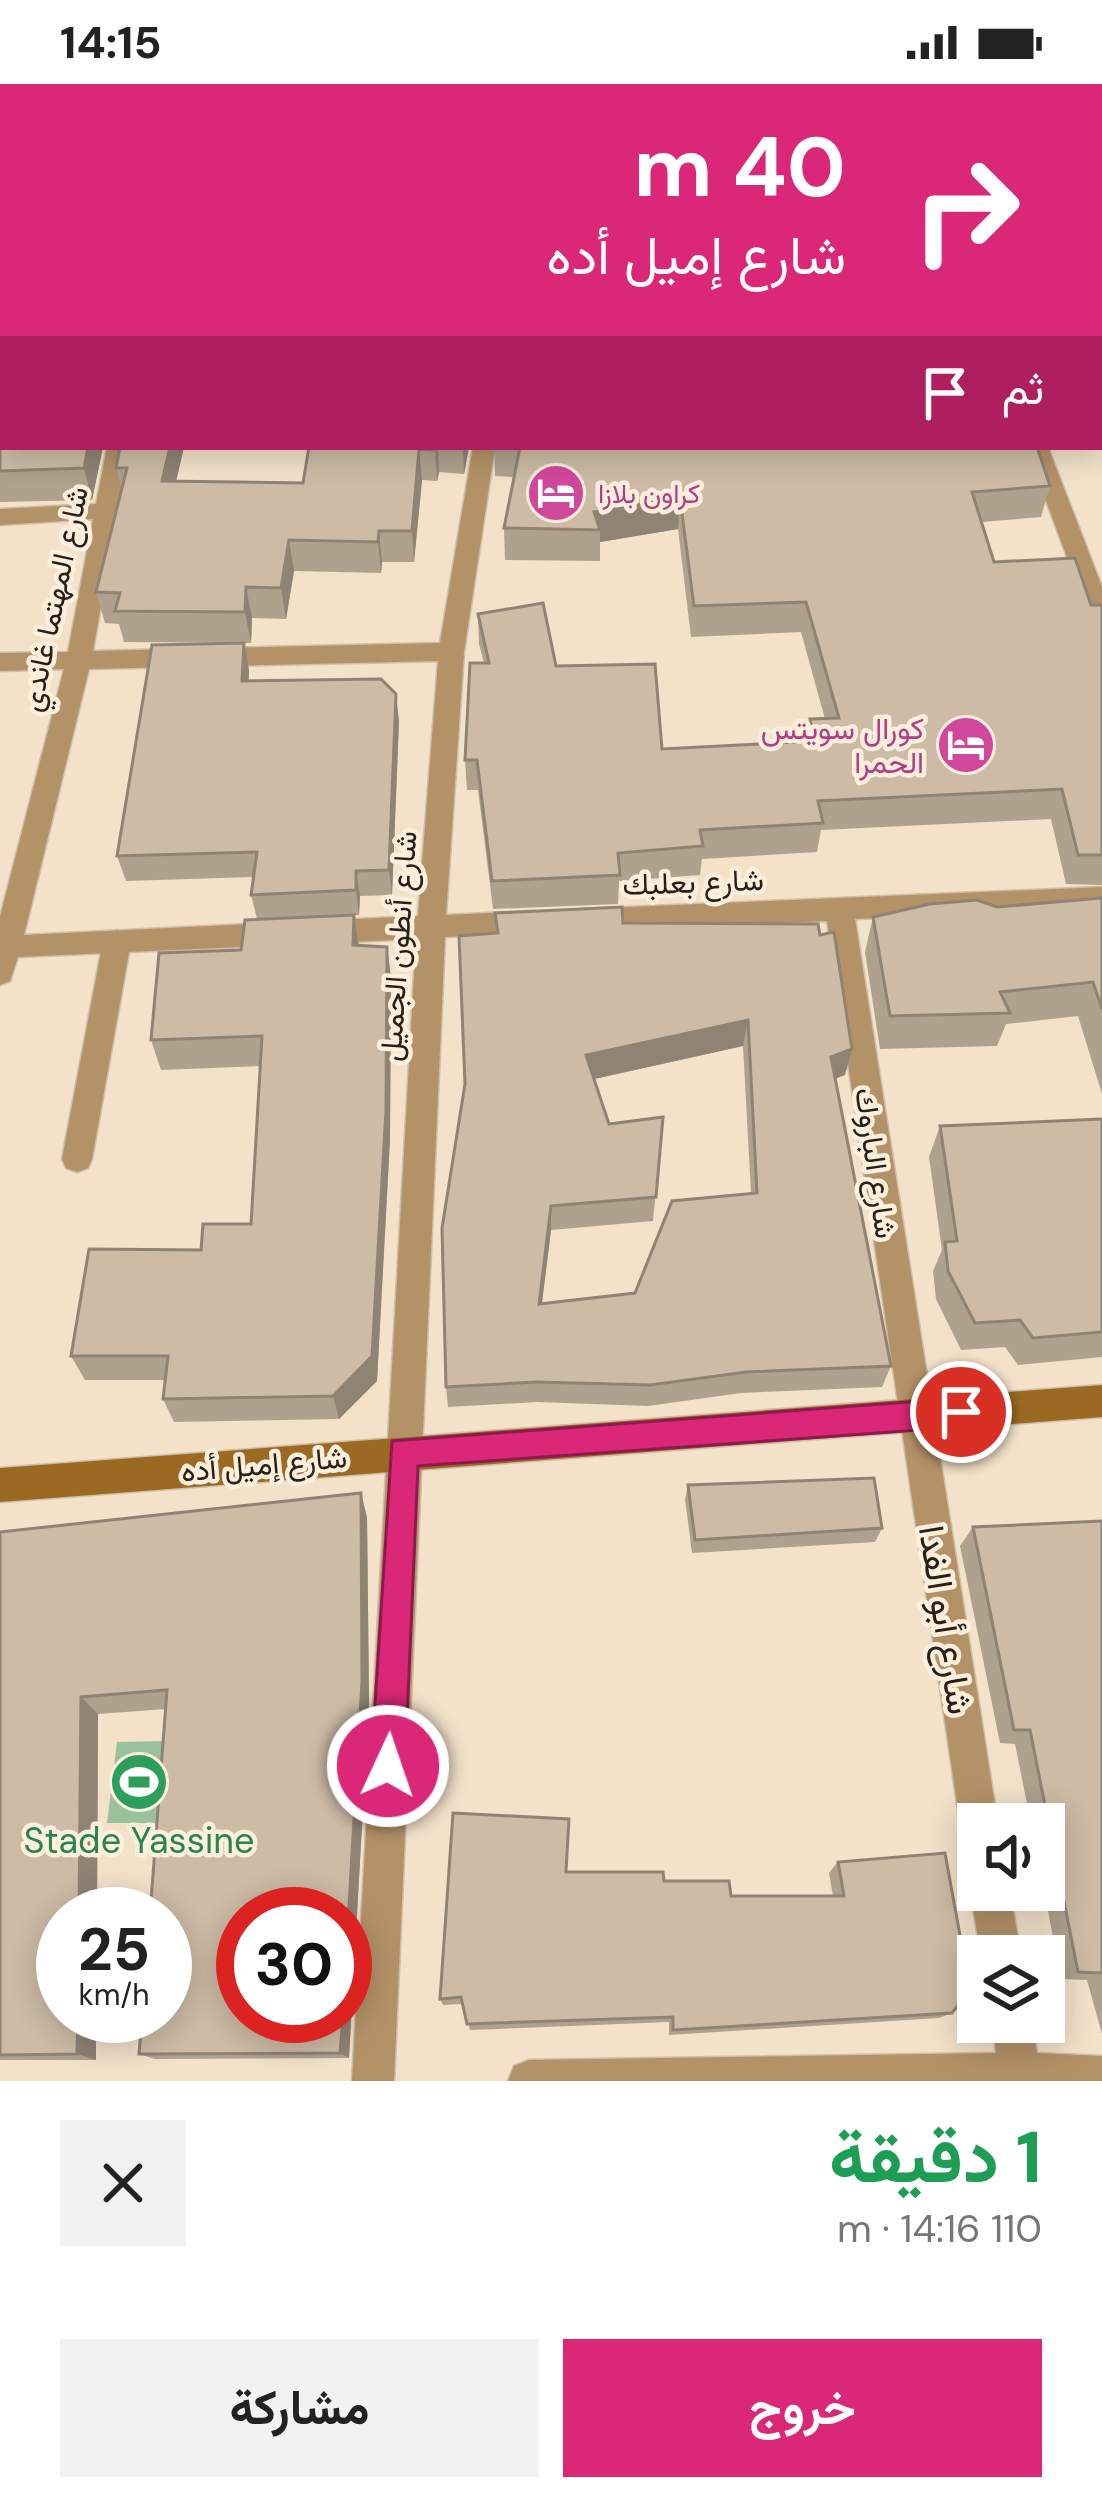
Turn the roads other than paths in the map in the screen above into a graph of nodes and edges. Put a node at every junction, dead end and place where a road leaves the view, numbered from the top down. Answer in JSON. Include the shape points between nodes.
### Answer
{"nodes":[{"id":1,"x":117,"y":450,"type":"edge"},
{"id":2,"x":484,"y":450,"type":"edge"},
{"id":3,"x":1037,"y":450,"type":"edge"},
{"id":4,"x":107,"y":512,"type":"junction"},
{"id":5,"x":0,"y":517,"type":"edge"},
{"id":6,"x":1102,"y":618,"type":"edge"},
{"id":7,"x":451,"y":652,"type":"junction"},
{"id":8,"x":79,"y":660,"type":"junction"},
{"id":9,"x":0,"y":662,"type":"edge"},
{"id":10,"x":1102,"y":898,"type":"edge"},
{"id":11,"x":839,"y":909,"type":"junction"},
{"id":12,"x":431,"y":926,"type":"junction"},
{"id":13,"x":117,"y":941,"type":"junction"},
{"id":14,"x":2,"y":956,"type":"edge"},
{"id":15,"x":77,"y":1159,"type":"dead end"},
{"id":16,"x":1102,"y":1401,"type":"edge"},
{"id":17,"x":914,"y":1416,"type":"junction"},
{"id":18,"x":403,"y":1452,"type":"junction"},
{"id":19,"x":0,"y":1485,"type":"edge"},
{"id":20,"x":977,"y":1803,"type":"edge"},
{"id":21,"x":1015,"y":2043,"type":"edge"},
{"id":22,"x":1020,"y":2073,"type":"junction"},
{"id":23,"x":1102,"y":2077,"type":"edge"},
{"id":24,"x":373,"y":2081,"type":"edge"},
{"id":25,"x":529,"y":2081,"type":"edge"}],
"edges":[{"from":1,"to":4,"type":"street","name":"شارع المهتما غاندي"},
{"from":2,"to":7,"type":"street","name":"شارع أنطون الجميل"},
{"from":3,"to":6,"type":"street"},
{"from":4,"to":5,"type":"street"},
{"from":4,"to":8,"type":"street","name":"شارع المهتما غاندي"},
{"from":7,"to":8,"type":"street"},
{"from":7,"to":12,"type":"street","name":"شارع أنطون الجميل"},
{"from":8,"to":9,"type":"street"},
{"from":8,"to":14,"type":"street","name":"شارع المهتما غاندي"},
{"from":10,"to":11,"type":"street","name":"شارع بعلبك"},
{"from":11,"to":12,"type":"street","name":"شارع بعلبك"},
{"from":11,"to":17,"type":"street","name":"شارع الباروك"},
{"from":12,"to":13,"type":"street","name":"شارع بعلبك"},
{"from":12,"to":18,"type":"street","name":"شارع أنطون الجميل"},
{"from":13,"to":14,"type":"street","name":"شارع بعلبك"},
{"from":13,"to":15,"type":"street"},
{"from":16,"to":17,"type":"main road","name":"شارع إميل أده"},
{"from":17,"to":18,"type":"main road","name":"شارع إميل أده"},
{"from":17,"to":20,"type":"street","name":"شارع أبو الفدا"},
{"from":18,"to":19,"type":"main road","name":"شارع إميل أده"},
{"from":18,"to":24,"type":"street","name":"شارع أنطون الجميل"},
{"from":21,"to":22,"type":"street"},
{"from":22,"to":23,"type":"street"},
{"from":22,"to":25,"type":"street"}]}
